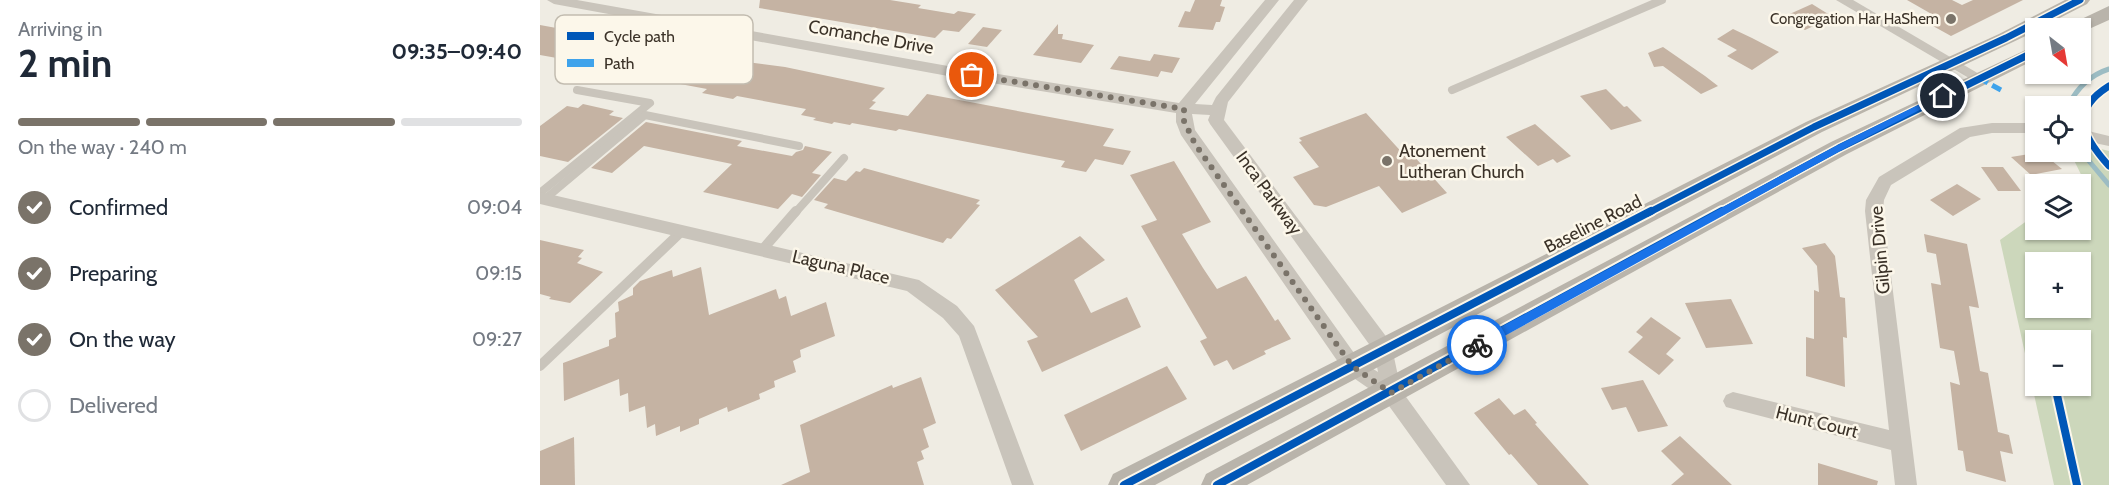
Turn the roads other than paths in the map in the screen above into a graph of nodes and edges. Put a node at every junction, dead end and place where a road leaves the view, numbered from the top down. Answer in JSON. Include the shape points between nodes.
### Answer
{"nodes":[{"id":1,"x":554,"y":0,"type":"edge"},
{"id":2,"x":1272,"y":0,"type":"edge"},
{"id":3,"x":1301,"y":0,"type":"edge"},
{"id":4,"x":1662,"y":0,"type":"edge"},
{"id":5,"x":1843,"y":0,"type":"edge"},
{"id":6,"x":2080,"y":0,"type":"edge"},
{"id":7,"x":2109,"y":12,"type":"edge"},
{"id":8,"x":637,"y":15,"type":"edge"},
{"id":9,"x":2091,"y":21,"type":"edge"},
{"id":10,"x":753,"y":36,"type":"edge"},
{"id":11,"x":2025,"y":56,"type":"edge"},
{"id":12,"x":1951,"y":62,"type":"junction"},
{"id":13,"x":1979,"y":78,"type":"junction"},
{"id":14,"x":577,"y":90,"type":"dead end"},
{"id":15,"x":1452,"y":90,"type":"dead end"},
{"id":16,"x":1184,"y":109,"type":"junction"},
{"id":17,"x":1217,"y":110,"type":"junction"},
{"id":18,"x":2025,"y":128,"type":"edge"},
{"id":19,"x":799,"y":146,"type":"dead end"},
{"id":20,"x":844,"y":158,"type":"dead end"},
{"id":21,"x":542,"y":197,"type":"edge"},
{"id":22,"x":682,"y":231,"type":"junction"},
{"id":23,"x":763,"y":249,"type":"junction"},
{"id":24,"x":1384,"y":349,"type":"junction"},
{"id":25,"x":540,"y":366,"type":"edge"},
{"id":26,"x":1352,"y":366,"type":"junction"},
{"id":27,"x":1391,"y":393,"type":"junction"},
{"id":28,"x":1733,"y":401,"type":"dead end"},
{"id":29,"x":1901,"y":443,"type":"junction"},
{"id":30,"x":1023,"y":485,"type":"edge"},
{"id":31,"x":1124,"y":485,"type":"edge"},
{"id":32,"x":1217,"y":485,"type":"edge"},
{"id":33,"x":1459,"y":485,"type":"edge"},
{"id":34,"x":1906,"y":485,"type":"edge"}],
"edges":[{"from":1,"to":8,"type":"street","name":"Comanche Drive"},
{"from":2,"to":16,"type":"street"},
{"from":3,"to":17,"type":"street","via":[[1228,90]]},
{"from":4,"to":15,"type":"lane"},
{"from":5,"to":12,"type":"street"},
{"from":6,"to":12,"type":"main road","name":"Baseline Road"},
{"from":7,"to":9,"type":"main road"},
{"from":10,"to":16,"type":"street","name":"Comanche Drive"},
{"from":11,"to":13,"type":"main road"},
{"from":12,"to":13,"type":"street"},
{"from":12,"to":24,"type":"main road","name":"Baseline Road","via":[[1814,127]]},
{"from":13,"to":27,"type":"main road","via":[[1839,148]]},
{"from":14,"to":21,"type":"lane","via":[[650,102]]},
{"from":16,"to":17,"type":"street","name":"Comanche Drive"},
{"from":16,"to":26,"type":"street","name":"Inca Parkway","via":[[1184,121],[1195,144]]},
{"from":17,"to":24,"type":"street","name":"Inca Parkway","via":[[1216,120]]},
{"from":18,"to":29,"type":"street","name":"Gilpin Drive","via":[[1966,132],[1885,181],[1875,200]]},
{"from":19,"to":21,"type":"lane","via":[[645,115]]},
{"from":20,"to":23,"type":"lane"},
{"from":21,"to":22,"type":"street","name":"Laguna Place"},
{"from":22,"to":23,"type":"street","name":"Laguna Place"},
{"from":22,"to":25,"type":"lane"},
{"from":23,"to":30,"type":"street","name":"Laguna Place","via":[[912,285],[950,312],[967,332]]},
{"from":24,"to":26,"type":"main road","name":"Baseline Road"},
{"from":24,"to":27,"type":"street","name":"Inca Parkway"},
{"from":26,"to":27,"type":"street","name":"Inca Parkway"},
{"from":26,"to":31,"type":"main road","name":"Baseline Road"},
{"from":27,"to":32,"type":"main road"},
{"from":27,"to":33,"type":"street","name":"Inca Parkway"},
{"from":28,"to":29,"type":"street","name":"Hunt Court"},
{"from":29,"to":34,"type":"street","name":"Gilpin Drive"}]}
